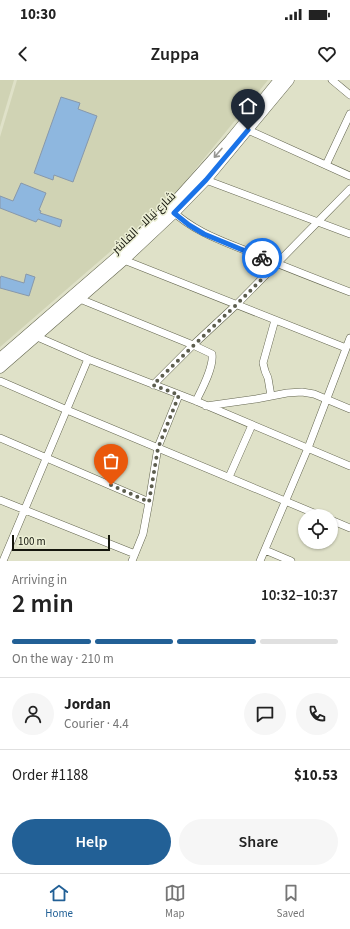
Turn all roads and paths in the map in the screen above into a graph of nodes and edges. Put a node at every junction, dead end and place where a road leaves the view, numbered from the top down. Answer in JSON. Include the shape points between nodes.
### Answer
{"nodes":[{"id":1,"x":278,"y":80,"type":"edge"},
{"id":2,"x":289,"y":80,"type":"edge"},
{"id":3,"x":332,"y":80,"type":"edge"},
{"id":4,"x":350,"y":95,"type":"edge"},
{"id":5,"x":350,"y":114,"type":"edge"},
{"id":6,"x":248,"y":130,"type":"junction"},
{"id":7,"x":326,"y":165,"type":"junction"},
{"id":8,"x":350,"y":176,"type":"edge"},
{"id":9,"x":206,"y":180,"type":"junction"},
{"id":10,"x":350,"y":189,"type":"edge"},
{"id":11,"x":172,"y":210,"type":"junction"},
{"id":12,"x":318,"y":221,"type":"junction"},
{"id":13,"x":350,"y":234,"type":"edge"},
{"id":14,"x":124,"y":260,"type":"junction"},
{"id":15,"x":277,"y":264,"type":"junction"},
{"id":16,"x":350,"y":292,"type":"edge"},
{"id":17,"x":80,"y":299,"type":"junction"},
{"id":18,"x":236,"y":305,"type":"junction"},
{"id":19,"x":275,"y":320,"type":"junction"},
{"id":20,"x":33,"y":335,"type":"junction"},
{"id":21,"x":350,"y":338,"type":"edge"},
{"id":22,"x":194,"y":345,"type":"junction"},
{"id":23,"x":346,"y":348,"type":"junction"},
{"id":24,"x":0,"y":358,"type":"edge"},
{"id":25,"x":88,"y":359,"type":"junction"},
{"id":26,"x":0,"y":368,"type":"edge"},
{"id":27,"x":0,"y":381,"type":"edge"},
{"id":28,"x":153,"y":385,"type":"junction"},
{"id":29,"x":179,"y":395,"type":"junction"},
{"id":30,"x":271,"y":396,"type":"junction"},
{"id":31,"x":326,"y":399,"type":"junction"},
{"id":32,"x":196,"y":401,"type":"junction"},
{"id":33,"x":206,"y":406,"type":"junction"},
{"id":34,"x":350,"y":409,"type":"edge"},
{"id":35,"x":67,"y":410,"type":"junction"},
{"id":36,"x":252,"y":426,"type":"junction"},
{"id":37,"x":0,"y":438,"type":"edge"},
{"id":38,"x":158,"y":448,"type":"junction"},
{"id":39,"x":308,"y":448,"type":"junction"},
{"id":40,"x":46,"y":458,"type":"junction"},
{"id":41,"x":350,"y":466,"type":"edge"},
{"id":42,"x":229,"y":477,"type":"junction"},
{"id":43,"x":0,"y":500,"type":"edge"},
{"id":44,"x":286,"y":501,"type":"junction"},
{"id":45,"x":149,"y":502,"type":"junction"},
{"id":46,"x":305,"y":509,"type":"edge"},
{"id":47,"x":25,"y":510,"type":"junction"},
{"id":48,"x":338,"y":523,"type":"edge"},
{"id":49,"x":350,"y":528,"type":"edge"},
{"id":50,"x":265,"y":550,"type":"junction"},
{"id":51,"x":133,"y":558,"type":"edge"},
{"id":52,"x":3,"y":561,"type":"edge"},
{"id":53,"x":260,"y":561,"type":"edge"},
{"id":54,"x":291,"y":561,"type":"edge"}],
"edges":[{"from":1,"to":11,"type":"highway","name":"شارع نيالا - الفاشر","one_way":true},
{"from":2,"to":6,"type":"highway","name":"شارع نيالا - الفاشر"},
{"from":3,"to":4,"type":"street"},
{"from":5,"to":7,"type":"street"},
{"from":6,"to":7,"type":"street"},
{"from":6,"to":9,"type":"highway","name":"شارع نيالا - الفاشر"},
{"from":7,"to":8,"type":"street"},
{"from":9,"to":11,"type":"highway","name":"شارع نيالا - الفاشر"},
{"from":9,"to":12,"type":"street"},
{"from":10,"to":12,"type":"street"},
{"from":11,"to":14,"type":"highway","name":"شارع نيالا - الفاشر"},
{"from":11,"to":15,"type":"street","via":[[204,234]]},
{"from":11,"to":20,"type":"highway","name":"شارع نيالا - الفاشر"},
{"from":12,"to":13,"type":"street"},
{"from":12,"to":15,"type":"street"},
{"from":14,"to":17,"type":"highway","name":"شارع نيالا - الفاشر"},
{"from":14,"to":18,"type":"street"},
{"from":15,"to":16,"type":"street"},
{"from":15,"to":18,"type":"street"},
{"from":17,"to":20,"type":"highway","name":"شارع نيالا - الفاشر"},
{"from":17,"to":22,"type":"street"},
{"from":18,"to":19,"type":"street"},
{"from":18,"to":22,"type":"street"},
{"from":19,"to":23,"type":"street"},
{"from":19,"to":30,"type":"street","via":[[263,362]]},
{"from":20,"to":24,"type":"highway","name":"شارع نيالا - الفاشر"},
{"from":20,"to":25,"type":"street"},
{"from":20,"to":26,"type":"highway","name":"شارع نيالا - الفاشر"},
{"from":21,"to":23,"type":"street"},
{"from":22,"to":28,"type":"street"},
{"from":22,"to":32,"type":"street","via":[[212,354],[206,379]]},
{"from":23,"to":31,"type":"street"},
{"from":25,"to":28,"type":"street"},
{"from":25,"to":35,"type":"street"},
{"from":27,"to":35,"type":"street"},
{"from":28,"to":29,"type":"street"},
{"from":29,"to":32,"type":"street"},
{"from":29,"to":38,"type":"street"},
{"from":30,"to":31,"type":"street","via":[[302,392]]},
{"from":30,"to":33,"type":"street"},
{"from":31,"to":34,"type":"street"},
{"from":31,"to":39,"type":"street"},
{"from":32,"to":33,"type":"street"},
{"from":33,"to":36,"type":"street"},
{"from":35,"to":38,"type":"street"},
{"from":35,"to":40,"type":"street"},
{"from":36,"to":39,"type":"street"},
{"from":36,"to":42,"type":"street"},
{"from":37,"to":40,"type":"street"},
{"from":38,"to":42,"type":"street"},
{"from":38,"to":45,"type":"street"},
{"from":39,"to":41,"type":"street"},
{"from":39,"to":44,"type":"street"},
{"from":40,"to":45,"type":"street"},
{"from":40,"to":47,"type":"street"},
{"from":42,"to":44,"type":"street"},
{"from":43,"to":47,"type":"street"},
{"from":44,"to":46,"type":"street"},
{"from":44,"to":50,"type":"street"},
{"from":45,"to":51,"type":"street","via":[[143,534]]},
{"from":47,"to":51,"type":"street"},
{"from":47,"to":52,"type":"street"},
{"from":48,"to":49,"type":"street"},
{"from":50,"to":53,"type":"street"},
{"from":50,"to":54,"type":"street"}]}
